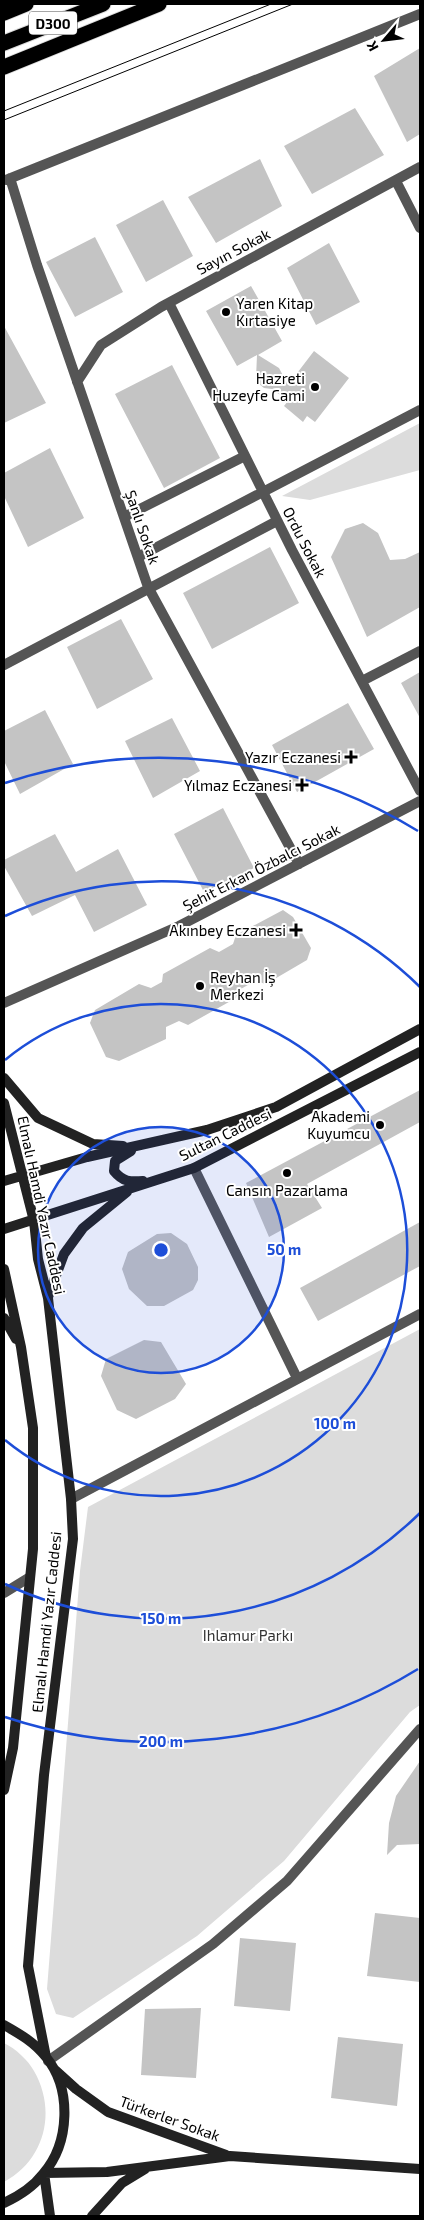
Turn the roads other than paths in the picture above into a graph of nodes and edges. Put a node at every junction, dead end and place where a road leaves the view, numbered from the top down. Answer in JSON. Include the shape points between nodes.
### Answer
{"nodes":[{"id":1,"x":26,"y":4,"type":"edge"},
{"id":2,"x":103,"y":4,"type":"edge"},
{"id":3,"x":159,"y":4,"type":"edge"},
{"id":4,"x":4,"y":13,"type":"edge"},
{"id":5,"x":420,"y":14,"type":"edge"},
{"id":6,"x":4,"y":43,"type":"edge"},
{"id":7,"x":4,"y":67,"type":"edge"},
{"id":8,"x":420,"y":167,"type":"edge"},
{"id":9,"x":7,"y":179,"type":"edge"},
{"id":10,"x":396,"y":181,"type":"junction"},
{"id":11,"x":420,"y":228,"type":"edge"},
{"id":12,"x":169,"y":303,"type":"junction"},
{"id":13,"x":78,"y":382,"type":"junction"},
{"id":14,"x":420,"y":410,"type":"edge"},
{"id":15,"x":245,"y":456,"type":"junction"},
{"id":16,"x":263,"y":493,"type":"junction"},
{"id":17,"x":124,"y":517,"type":"junction"},
{"id":18,"x":277,"y":520,"type":"junction"},
{"id":19,"x":138,"y":558,"type":"junction"},
{"id":20,"x":148,"y":587,"type":"junction"},
{"id":21,"x":420,"y":651,"type":"edge"},
{"id":22,"x":4,"y":665,"type":"edge"},
{"id":23,"x":362,"y":682,"type":"junction"},
{"id":24,"x":420,"y":791,"type":"edge"},
{"id":25,"x":420,"y":801,"type":"edge"},
{"id":26,"x":299,"y":864,"type":"junction"},
{"id":27,"x":4,"y":1003,"type":"edge"},
{"id":28,"x":420,"y":1029,"type":"edge"},
{"id":29,"x":420,"y":1052,"type":"edge"},
{"id":30,"x":4,"y":1078,"type":"edge"},
{"id":31,"x":4,"y":1103,"type":"edge"},
{"id":32,"x":138,"y":1145,"type":"junction"},
{"id":33,"x":194,"y":1168,"type":"junction"},
{"id":34,"x":23,"y":1176,"type":"junction"},
{"id":35,"x":156,"y":1180,"type":"junction"},
{"id":36,"x":4,"y":1181,"type":"edge"},
{"id":37,"x":131,"y":1189,"type":"junction"},
{"id":38,"x":34,"y":1221,"type":"junction"},
{"id":39,"x":4,"y":1229,"type":"edge"},
{"id":40,"x":4,"y":1269,"type":"edge"},
{"id":41,"x":48,"y":1298,"type":"junction"},
{"id":42,"x":420,"y":1314,"type":"edge"},
{"id":43,"x":4,"y":1318,"type":"edge"},
{"id":44,"x":20,"y":1347,"type":"junction"},
{"id":45,"x":297,"y":1378,"type":"junction"},
{"id":46,"x":71,"y":1499,"type":"junction"},
{"id":47,"x":30,"y":1577,"type":"junction"},
{"id":48,"x":4,"y":1593,"type":"edge"},
{"id":49,"x":420,"y":1729,"type":"edge"},
{"id":50,"x":4,"y":1790,"type":"edge"},
{"id":51,"x":4,"y":2025,"type":"edge"},
{"id":52,"x":49,"y":2062,"type":"junction"},
{"id":53,"x":230,"y":2156,"type":"junction"},
{"id":54,"x":149,"y":2167,"type":"junction"},
{"id":55,"x":420,"y":2169,"type":"edge"},
{"id":56,"x":44,"y":2173,"type":"junction"},
{"id":57,"x":4,"y":2203,"type":"edge"},
{"id":58,"x":50,"y":2216,"type":"edge"},
{"id":59,"x":92,"y":2216,"type":"edge"}],
"edges":[{"from":1,"to":4,"type":"highway","number":"D300"},
{"from":2,"to":6,"type":"highway","number":"D300"},
{"from":3,"to":7,"type":"highway"},
{"from":5,"to":9,"type":"street"},
{"from":8,"to":10,"type":"street","name":"Sayın Sokak"},
{"from":9,"to":13,"type":"street","name":"Şanlı Sokak"},
{"from":10,"to":11,"type":"street"},
{"from":10,"to":12,"type":"street","name":"Sayın Sokak"},
{"from":12,"to":13,"type":"street","name":"Sayın Sokak","via":[[102,345]]},
{"from":12,"to":15,"type":"street","name":"Ordu Sokak"},
{"from":13,"to":17,"type":"street","name":"Şanlı Sokak"},
{"from":14,"to":16,"type":"street"},
{"from":15,"to":16,"type":"street","name":"Ordu Sokak"},
{"from":15,"to":17,"type":"street"},
{"from":16,"to":18,"type":"street","name":"Ordu Sokak"},
{"from":16,"to":19,"type":"street"},
{"from":17,"to":19,"type":"street","name":"Şanlı Sokak"},
{"from":18,"to":20,"type":"street"},
{"from":18,"to":23,"type":"street","name":"Ordu Sokak"},
{"from":19,"to":20,"type":"street","name":"Şanlı Sokak"},
{"from":20,"to":22,"type":"street"},
{"from":20,"to":26,"type":"street","name":"Şanlı Sokak"},
{"from":21,"to":23,"type":"street"},
{"from":23,"to":24,"type":"street","name":"Ordu Sokak"},
{"from":25,"to":26,"type":"street","name":"Şehit Erkan Özbalcı Sokak"},
{"from":26,"to":27,"type":"street","name":"Şehit Erkan Özbalcı Sokak","via":[[179,926]]},
{"from":28,"to":32,"type":"main road","name":"Sultan Caddesi","via":[[276,1107],[207,1130]]},
{"from":29,"to":33,"type":"main road","name":"Sultan Caddesi"},
{"from":30,"to":32,"type":"main road","via":[[38,1118],[93,1144]]},
{"from":31,"to":34,"type":"main road","name":"Elmalı Hamdi Yazır Caddesi"},
{"from":32,"to":34,"type":"main road"},
{"from":32,"to":35,"type":"main road","via":[[115,1161],[114,1171],[121,1179],[130,1182]]},
{"from":33,"to":35,"type":"main road","name":"Sultan Caddesi"},
{"from":33,"to":45,"type":"street"},
{"from":34,"to":36,"type":"main road"},
{"from":34,"to":38,"type":"main road","name":"Elmalı Hamdi Yazır Caddesi"},
{"from":35,"to":37,"type":"main road","name":"Sultan Caddesi"},
{"from":37,"to":38,"type":"main road","name":"Sultan Caddesi"},
{"from":37,"to":41,"type":"main road","via":[[83,1228],[64,1254]]},
{"from":38,"to":39,"type":"main road","name":"Sultan Caddesi"},
{"from":38,"to":41,"type":"main road","name":"Elmalı Hamdi Yazır Caddesi","via":[[38,1259]]},
{"from":40,"to":44,"type":"main road","name":"Elmalı Hamdi Yazır Caddesi"},
{"from":41,"to":46,"type":"main road","name":"Elmalı Hamdi Yazır Caddesi"},
{"from":42,"to":45,"type":"street"},
{"from":43,"to":44,"type":"main road"},
{"from":44,"to":47,"type":"main road","name":"Elmalı Hamdi Yazır Caddesi","via":[[33,1428]]},
{"from":45,"to":46,"type":"street"},
{"from":46,"to":52,"type":"main road","name":"Elmalı Hamdi Yazır Caddesi","via":[[73,1538],[44,1776],[28,1966]]},
{"from":47,"to":48,"type":"street"},
{"from":47,"to":50,"type":"main road","name":"Elmalı Hamdi Yazır Caddesi","via":[[13,1748]]},
{"from":49,"to":52,"type":"street","via":[[288,1881],[213,1944]]},
{"from":51,"to":52,"type":"main road","name":"Türkerler Sokak","via":[[27,2038]]},
{"from":52,"to":53,"type":"main road","name":"Türkerler Sokak","via":[[76,2089],[108,2112]]},
{"from":52,"to":56,"type":"main road","name":"Elmalı Hamdi Yazır Caddesi","via":[[63,2095],[64,2123],[58,2149]]},
{"from":53,"to":54,"type":"main road","name":"Türkerler Sokak"},
{"from":53,"to":55,"type":"main road","name":"Türkerler Sokak"},
{"from":54,"to":56,"type":"main road","name":"Türkerler Sokak","via":[[107,2172]]},
{"from":54,"to":59,"type":"main road","via":[[122,2183]]},
{"from":56,"to":57,"type":"main road","name":"Elmalı Hamdi Yazır Caddesi","via":[[26,2191]]},
{"from":56,"to":58,"type":"main road"}]}
